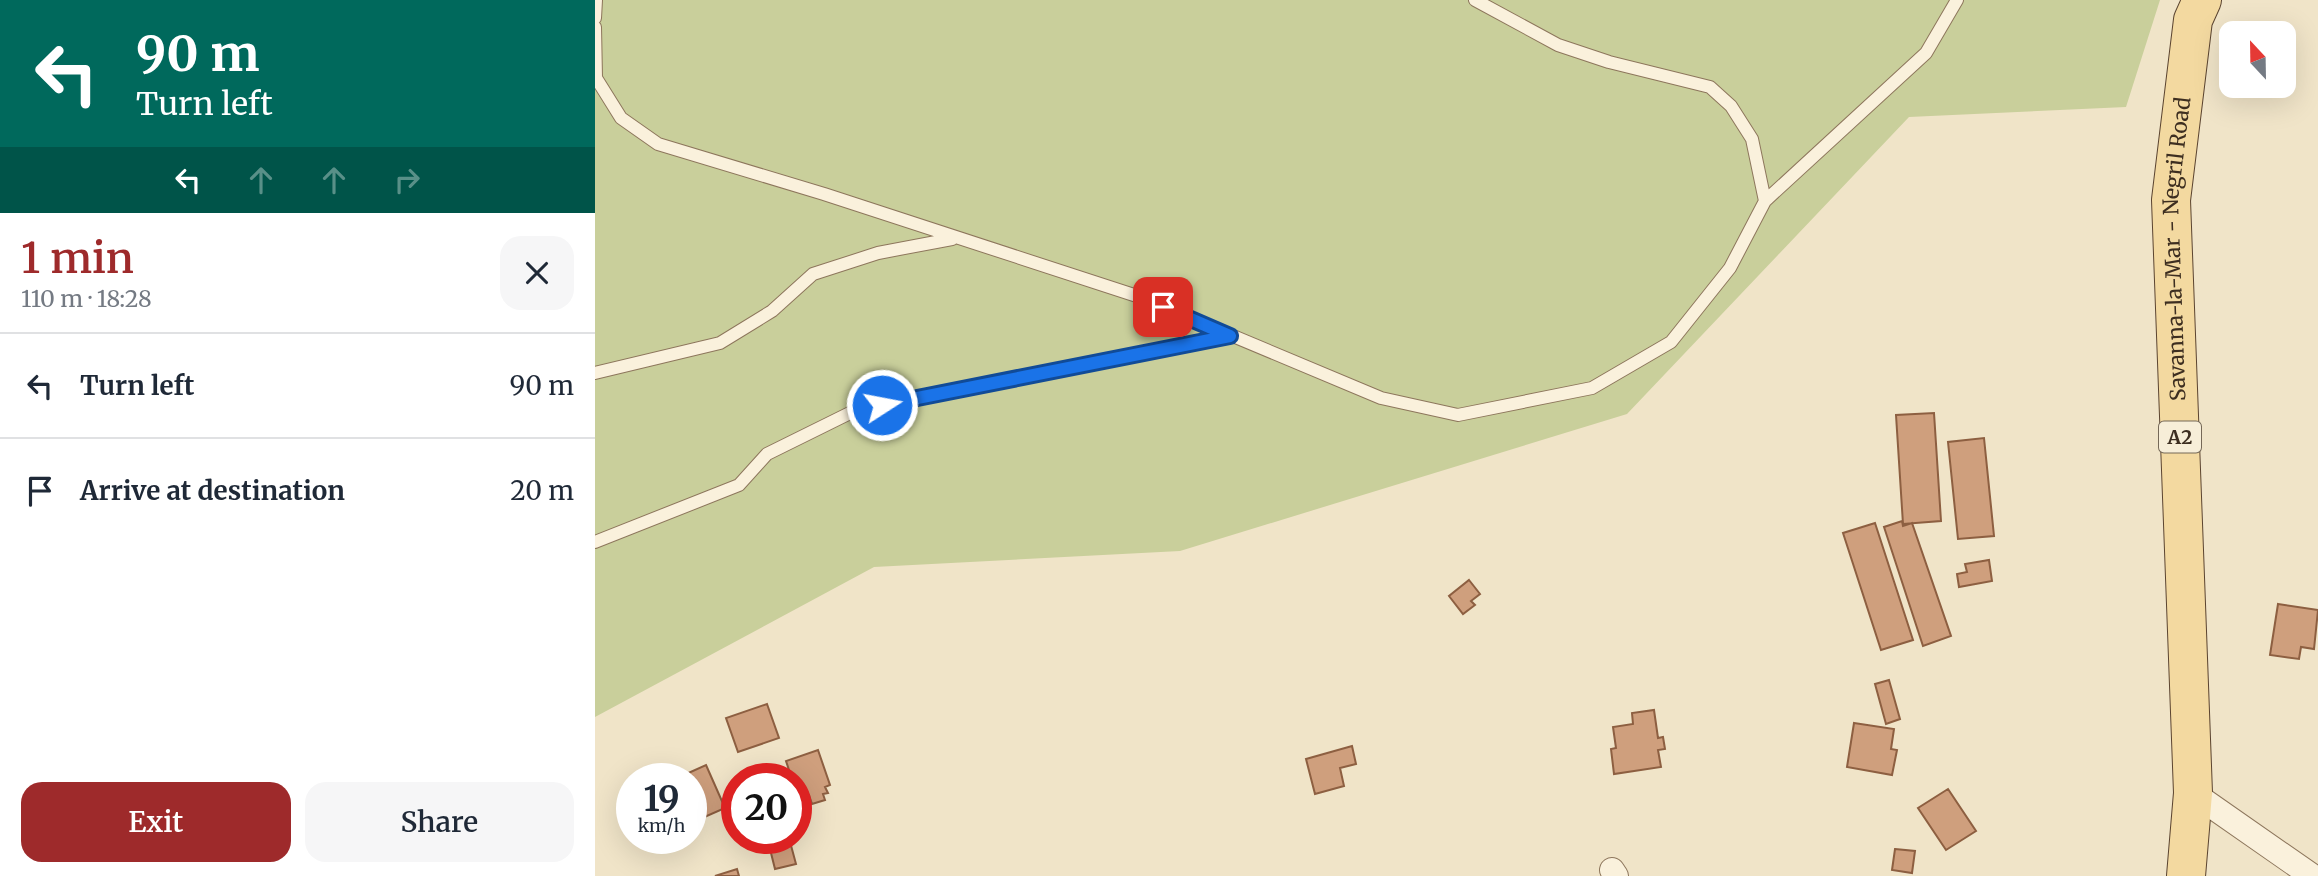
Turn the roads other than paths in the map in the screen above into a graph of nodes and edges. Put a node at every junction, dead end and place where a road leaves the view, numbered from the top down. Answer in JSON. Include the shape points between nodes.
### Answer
{"nodes":[{"id":1,"x":596,"y":0,"type":"edge"},
{"id":2,"x":1475,"y":0,"type":"edge"},
{"id":3,"x":1957,"y":0,"type":"edge"},
{"id":4,"x":2202,"y":0,"type":"edge"},
{"id":5,"x":595,"y":18,"type":"edge"},
{"id":6,"x":595,"y":27,"type":"edge"},
{"id":7,"x":1765,"y":201,"type":"junction"},
{"id":8,"x":955,"y":238,"type":"junction"},
{"id":9,"x":1230,"y":336,"type":"junction"},
{"id":10,"x":595,"y":373,"type":"edge"},
{"id":11,"x":595,"y":542,"type":"edge"},
{"id":12,"x":2193,"y":793,"type":"junction"},
{"id":13,"x":2186,"y":876,"type":"edge"},
{"id":14,"x":2312,"y":876,"type":"edge"}],
"edges":[{"from":1,"to":5,"type":"lane"},
{"from":2,"to":7,"type":"lane","via":[[1558,45],[1710,87],[1731,106],[1752,139]]},
{"from":3,"to":7,"type":"lane","via":[[1926,53]]},
{"from":4,"to":12,"type":"main road","name":"Savanna-la-Mar - Negril Road","number":"A2","via":[[2193,20],[2171,200]]},
{"from":6,"to":8,"type":"lane","via":[[596,78],[621,118],[658,144]]},
{"from":7,"to":9,"type":"lane","via":[[1730,268],[1671,342],[1592,388],[1458,415],[1381,398]]},
{"from":8,"to":9,"type":"lane","via":[[1140,297]]},
{"from":8,"to":10,"type":"lane","via":[[878,253],[813,274],[772,311],[720,343]]},
{"from":9,"to":11,"type":"lane","via":[[856,410],[767,454],[739,485]]},
{"from":12,"to":13,"type":"main road","name":"Savanna-la-Mar - Negril Road","number":"A2"},
{"from":12,"to":14,"type":"street"}]}
